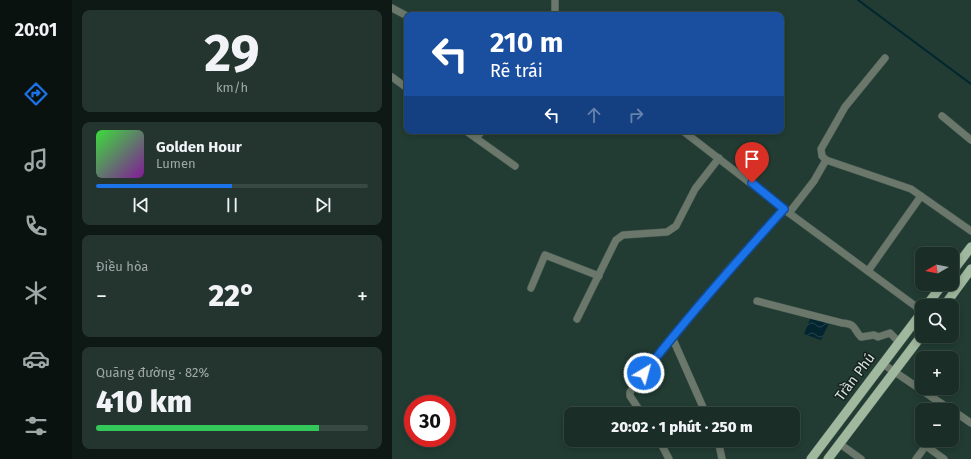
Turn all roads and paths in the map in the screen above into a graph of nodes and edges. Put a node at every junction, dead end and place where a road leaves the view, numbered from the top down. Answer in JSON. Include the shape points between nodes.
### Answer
{"nodes":[{"id":1,"x":555,"y":0,"type":"edge"},
{"id":2,"x":392,"y":8,"type":"edge"},
{"id":3,"x":554,"y":12,"type":"edge"},
{"id":4,"x":404,"y":14,"type":"edge"},
{"id":5,"x":885,"y":58,"type":"dead end"},
{"id":6,"x":392,"y":77,"type":"edge"},
{"id":7,"x":404,"y":86,"type":"edge"},
{"id":8,"x":942,"y":116,"type":"dead end"},
{"id":9,"x":470,"y":134,"type":"edge"},
{"id":10,"x":479,"y":134,"type":"edge"},
{"id":11,"x":687,"y":134,"type":"edge"},
{"id":12,"x":476,"y":138,"type":"junction"},
{"id":13,"x":971,"y":140,"type":"edge"},
{"id":14,"x":719,"y":158,"type":"junction"},
{"id":15,"x":826,"y":160,"type":"junction"},
{"id":16,"x":515,"y":166,"type":"dead end"},
{"id":17,"x":921,"y":196,"type":"junction"},
{"id":18,"x":787,"y":211,"type":"junction"},
{"id":19,"x":971,"y":231,"type":"edge"},
{"id":20,"x":971,"y":247,"type":"edge"},
{"id":21,"x":959,"y":263,"type":"edge"},
{"id":22,"x":971,"y":269,"type":"edge"},
{"id":23,"x":868,"y":271,"type":"junction"},
{"id":24,"x":599,"y":276,"type":"junction"},
{"id":25,"x":531,"y":288,"type":"dead end"},
{"id":26,"x":938,"y":291,"type":"edge"},
{"id":27,"x":931,"y":299,"type":"edge"},
{"id":28,"x":949,"y":299,"type":"edge"},
{"id":29,"x":757,"y":300,"type":"dead end"},
{"id":30,"x":915,"y":306,"type":"edge"},
{"id":31,"x":578,"y":319,"type":"dead end"},
{"id":32,"x":915,"y":320,"type":"edge"},
{"id":33,"x":672,"y":337,"type":"junction"},
{"id":34,"x":899,"y":342,"type":"junction"},
{"id":35,"x":916,"y":343,"type":"edge"},
{"id":36,"x":883,"y":364,"type":"junction"},
{"id":37,"x":894,"y":372,"type":"junction"},
{"id":38,"x":932,"y":397,"type":"joint"},
{"id":39,"x":941,"y":403,"type":"edge"},
{"id":40,"x":637,"y":407,"type":"edge"},
{"id":41,"x":703,"y":407,"type":"edge"},
{"id":42,"x":959,"y":415,"type":"edge"},
{"id":43,"x":971,"y":423,"type":"edge"},
{"id":44,"x":840,"y":444,"type":"junction"},
{"id":45,"x":663,"y":447,"type":"edge"},
{"id":46,"x":719,"y":447,"type":"edge"},
{"id":47,"x":925,"y":447,"type":"edge"},
{"id":48,"x":932,"y":447,"type":"edge"},
{"id":49,"x":669,"y":459,"type":"edge"},
{"id":50,"x":722,"y":459,"type":"edge"},
{"id":51,"x":811,"y":459,"type":"edge"},
{"id":52,"x":828,"y":459,"type":"edge"},
{"id":53,"x":861,"y":459,"type":"edge"},
{"id":54,"x":916,"y":459,"type":"edge"},
{"id":55,"x":944,"y":459,"type":"edge"}],
"edges":[{"from":1,"to":3,"type":"street"},
{"from":2,"to":4,"type":"street"},
{"from":5,"to":15,"type":"street","via":[[845,107],[826,138],[821,149]]},
{"from":6,"to":7,"type":"street"},
{"from":8,"to":13,"type":"street"},
{"from":9,"to":12,"type":"street"},
{"from":10,"to":12,"type":"street"},
{"from":11,"to":14,"type":"street"},
{"from":12,"to":16,"type":"street"},
{"from":14,"to":18,"type":"street"},
{"from":14,"to":24,"type":"street","via":[[695,189],[676,226],[666,232],[623,235],[612,247]]},
{"from":15,"to":17,"type":"street","via":[[911,189]]},
{"from":15,"to":18,"type":"street","via":[[814,181]]},
{"from":17,"to":19,"type":"street"},
{"from":17,"to":23,"type":"street"},
{"from":18,"to":23,"type":"street"},
{"from":18,"to":33,"type":"street","via":[[729,269]]},
{"from":20,"to":21,"type":"main road"},
{"from":22,"to":28,"type":"main road"},
{"from":23,"to":30,"type":"street"},
{"from":24,"to":25,"type":"street","via":[[545,255]]},
{"from":24,"to":31,"type":"street"},
{"from":26,"to":27,"type":"main road"},
{"from":29,"to":34,"type":"street","via":[[850,324],[861,337],[878,337],[890,333]]},
{"from":32,"to":34,"type":"main road","name":"Trần Phú"},
{"from":33,"to":40,"type":"street","via":[[630,392]]},
{"from":33,"to":41,"type":"street"},
{"from":34,"to":36,"type":"main road","name":"Trần Phú"},
{"from":35,"to":37,"type":"main road","name":"Trần Phú"},
{"from":36,"to":37,"type":"street"},
{"from":36,"to":51,"type":"main road","name":"Trần Phú"},
{"from":37,"to":38,"type":"street"},
{"from":37,"to":44,"type":"main road","name":"Trần Phú"},
{"from":38,"to":39,"type":"street"},
{"from":42,"to":43,"type":"street"},
{"from":44,"to":52,"type":"main road","name":"Trần Phú"},
{"from":44,"to":53,"type":"street"},
{"from":45,"to":49,"type":"street"},
{"from":46,"to":50,"type":"street"},
{"from":47,"to":54,"type":"street"},
{"from":48,"to":55,"type":"street"}]}
